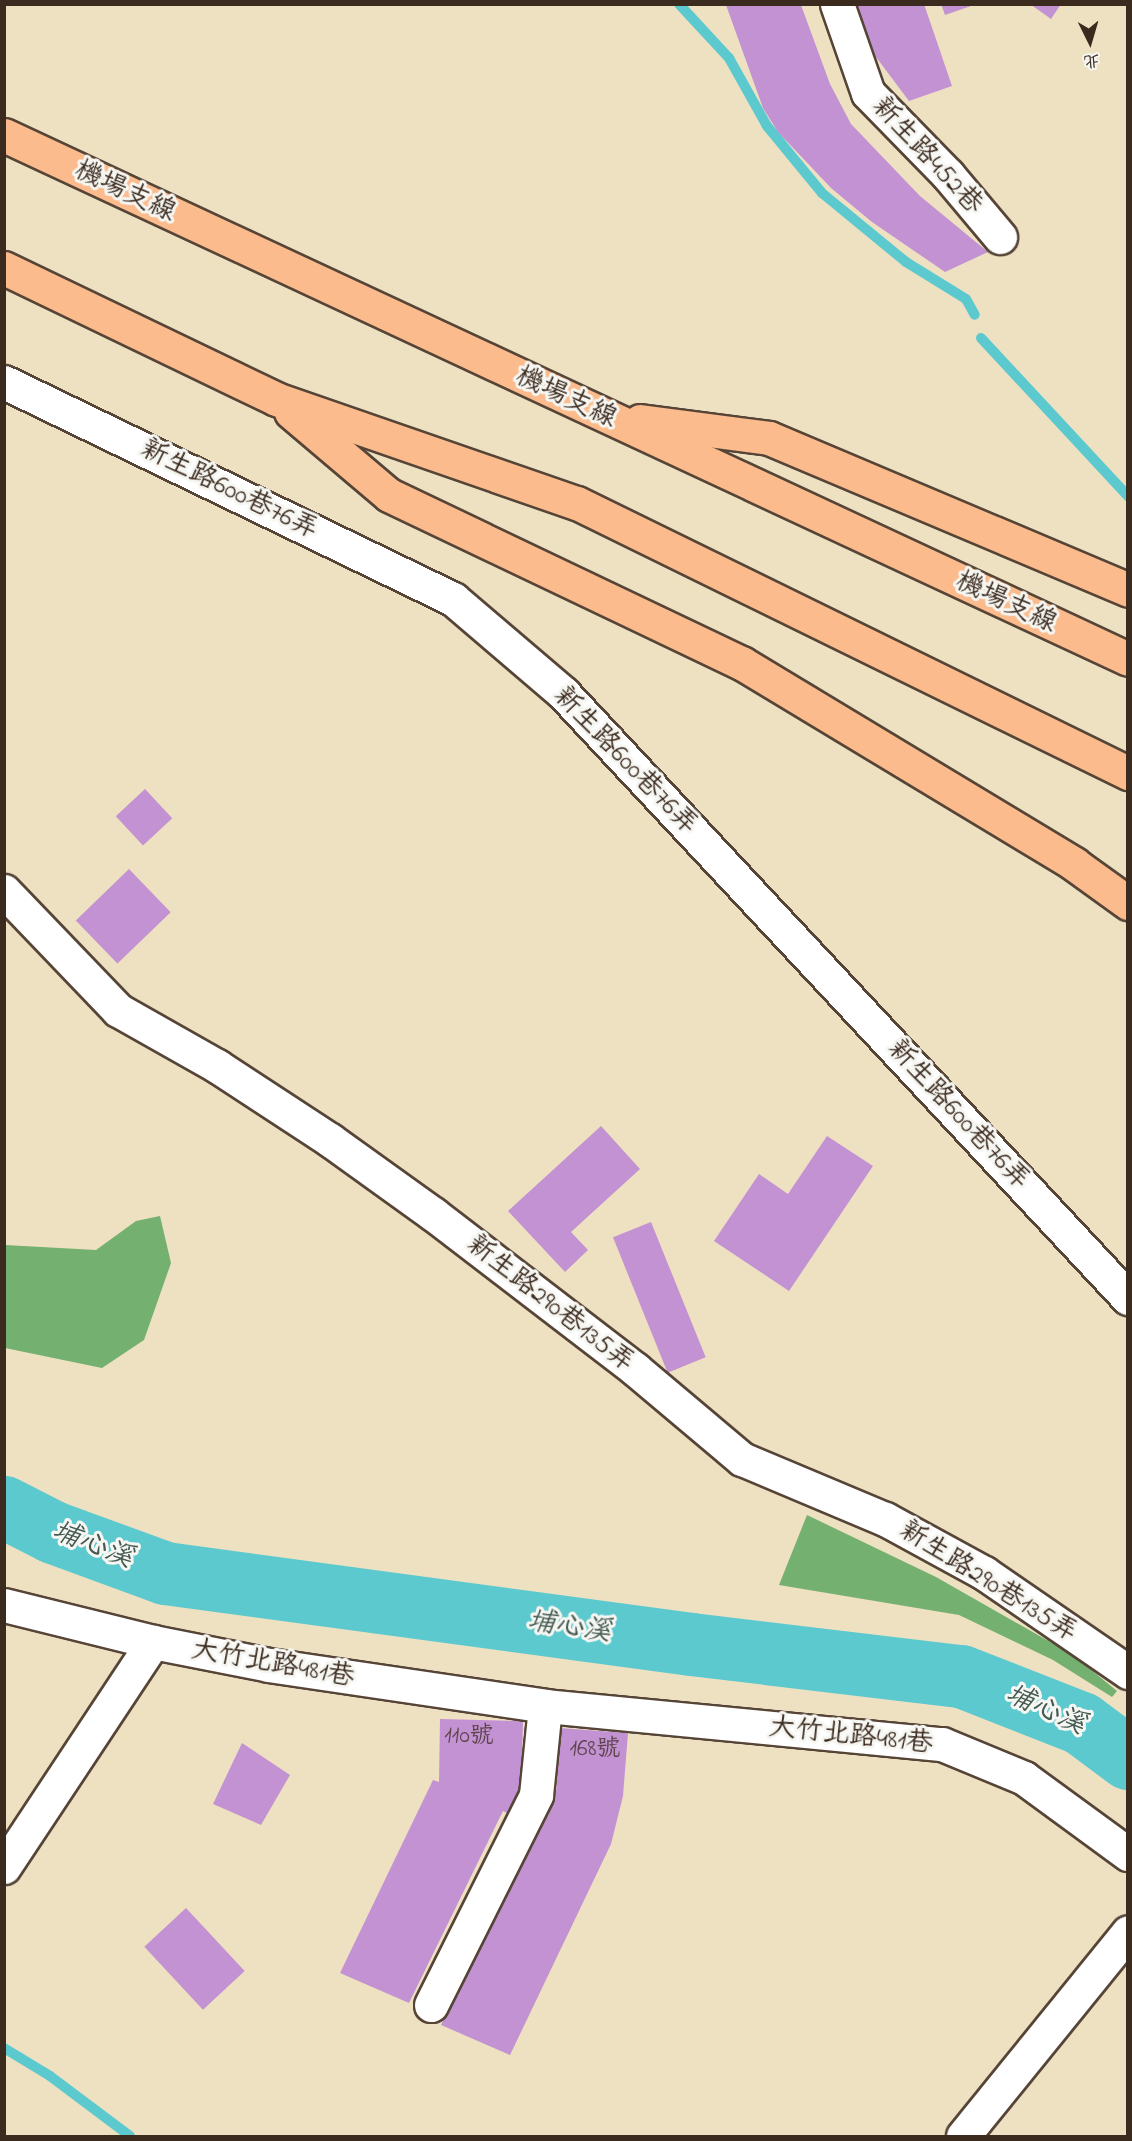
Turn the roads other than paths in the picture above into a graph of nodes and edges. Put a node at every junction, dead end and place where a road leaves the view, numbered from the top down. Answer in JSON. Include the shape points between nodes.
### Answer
{"nodes":[{"id":1,"x":837,"y":4,"type":"edge"},
{"id":2,"x":4,"y":135,"type":"edge"},
{"id":3,"x":1000,"y":237,"type":"dead end"},
{"id":4,"x":4,"y":268,"type":"edge"},
{"id":5,"x":4,"y":382,"type":"edge"},
{"id":6,"x":276,"y":399,"type":"junction"},
{"id":7,"x":609,"y":418,"type":"junction"},
{"id":8,"x":1128,"y":590,"type":"edge"},
{"id":9,"x":1128,"y":659,"type":"edge"},
{"id":10,"x":1128,"y":773,"type":"edge"},
{"id":11,"x":4,"y":891,"type":"edge"},
{"id":12,"x":1128,"y":903,"type":"edge"},
{"id":13,"x":1128,"y":1298,"type":"edge"},
{"id":14,"x":4,"y":1605,"type":"edge"},
{"id":15,"x":153,"y":1642,"type":"junction"},
{"id":16,"x":1128,"y":1671,"type":"edge"},
{"id":17,"x":545,"y":1706,"type":"junction"},
{"id":18,"x":1128,"y":1854,"type":"edge"},
{"id":19,"x":4,"y":1867,"type":"edge"},
{"id":20,"x":1128,"y":1932,"type":"edge"},
{"id":21,"x":431,"y":2005,"type":"dead end"},
{"id":22,"x":963,"y":2136,"type":"edge"}],
"edges":[{"from":1,"to":3,"type":"lane","name":"新生路452巷","via":[[868,93],[948,175]]},
{"from":2,"to":7,"type":"highway","name":"機場支線"},
{"from":4,"to":6,"type":"highway"},
{"from":5,"to":13,"type":"lane","name":"新生路600巷76弄","via":[[453,599],[563,693]]},
{"from":6,"to":10,"type":"highway","via":[[577,503]]},
{"from":6,"to":12,"type":"highway","via":[[389,495],[742,664],[1074,864]]},
{"from":7,"to":8,"type":"highway","via":[[769,438]]},
{"from":7,"to":9,"type":"highway","name":"機場支線"},
{"from":11,"to":16,"type":"lane","name":"新生路290巷135弄","via":[[118,1010],[217,1066],[396,1188],[635,1369],[742,1459],[885,1519],[984,1573]]},
{"from":14,"to":15,"type":"lane","name":"大竹北路481巷"},
{"from":15,"to":17,"type":"lane","name":"大竹北路481巷","via":[[269,1665]]},
{"from":15,"to":19,"type":"lane"},
{"from":17,"to":18,"type":"lane","name":"大竹北路481巷","via":[[942,1744],[1024,1778]]},
{"from":17,"to":21,"type":"lane","via":[[536,1795]]},
{"from":20,"to":22,"type":"lane"}]}
